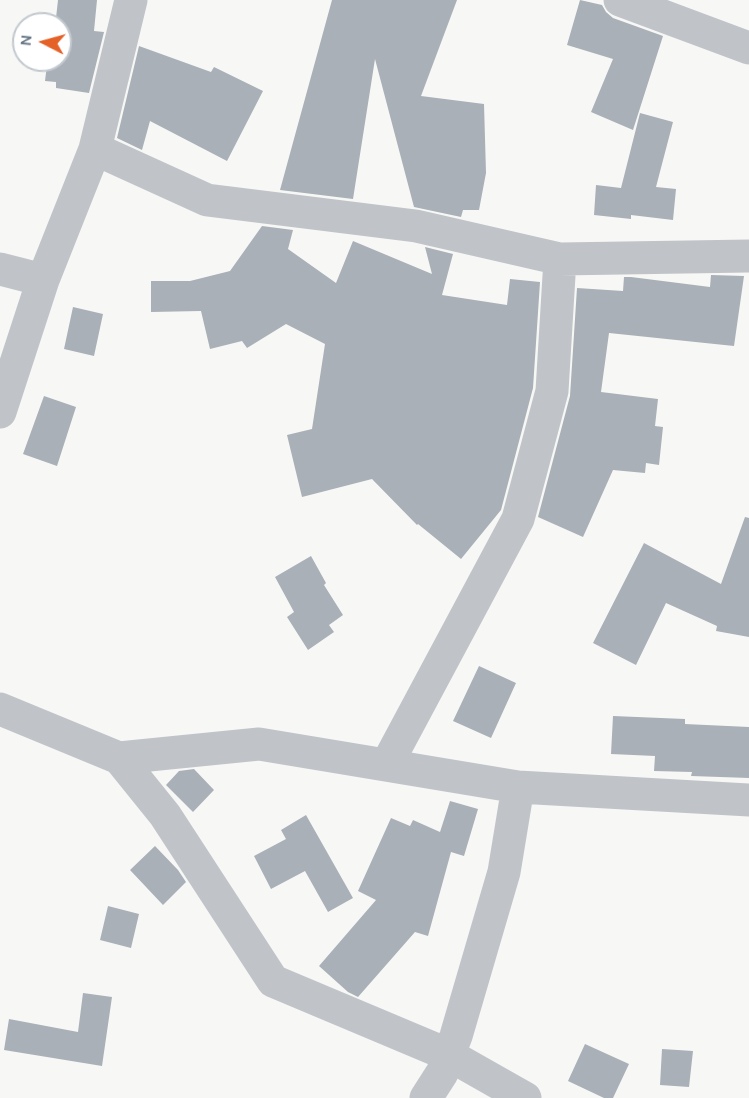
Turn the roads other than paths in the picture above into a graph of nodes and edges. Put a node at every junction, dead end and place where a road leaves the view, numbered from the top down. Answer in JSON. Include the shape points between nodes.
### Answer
{"nodes":[{"id":1,"x":131,"y":0,"type":"edge"},
{"id":2,"x":620,"y":0,"type":"edge"},
{"id":3,"x":749,"y":48,"type":"edge"},
{"id":4,"x":94,"y":149,"type":"junction"},
{"id":5,"x":749,"y":256,"type":"edge"},
{"id":6,"x":560,"y":259,"type":"junction"},
{"id":7,"x":0,"y":269,"type":"edge"},
{"id":8,"x":43,"y":280,"type":"junction"},
{"id":9,"x":0,"y":412,"type":"edge"},
{"id":10,"x":0,"y":709,"type":"edge"},
{"id":11,"x":119,"y":758,"type":"junction"},
{"id":12,"x":387,"y":764,"type":"junction"},
{"id":13,"x":518,"y":788,"type":"junction"},
{"id":14,"x":749,"y":800,"type":"edge"},
{"id":15,"x":448,"y":1055,"type":"junction"},
{"id":16,"x":426,"y":1098,"type":"edge"},
{"id":17,"x":525,"y":1098,"type":"edge"}],
"edges":[{"from":1,"to":4,"type":"street"},
{"from":2,"to":3,"type":"street"},
{"from":4,"to":6,"type":"street","via":[[207,200],[416,226]]},
{"from":4,"to":8,"type":"street"},
{"from":5,"to":6,"type":"street"},
{"from":6,"to":12,"type":"street","via":[[552,391],[518,519]]},
{"from":7,"to":8,"type":"street"},
{"from":8,"to":9,"type":"street"},
{"from":10,"to":11,"type":"street"},
{"from":11,"to":12,"type":"street","via":[[259,744]]},
{"from":11,"to":15,"type":"street","via":[[165,815],[273,981]]},
{"from":12,"to":13,"type":"street"},
{"from":13,"to":14,"type":"street"},
{"from":13,"to":15,"type":"street","via":[[504,872]]},
{"from":15,"to":16,"type":"street"},
{"from":15,"to":17,"type":"street"}]}
